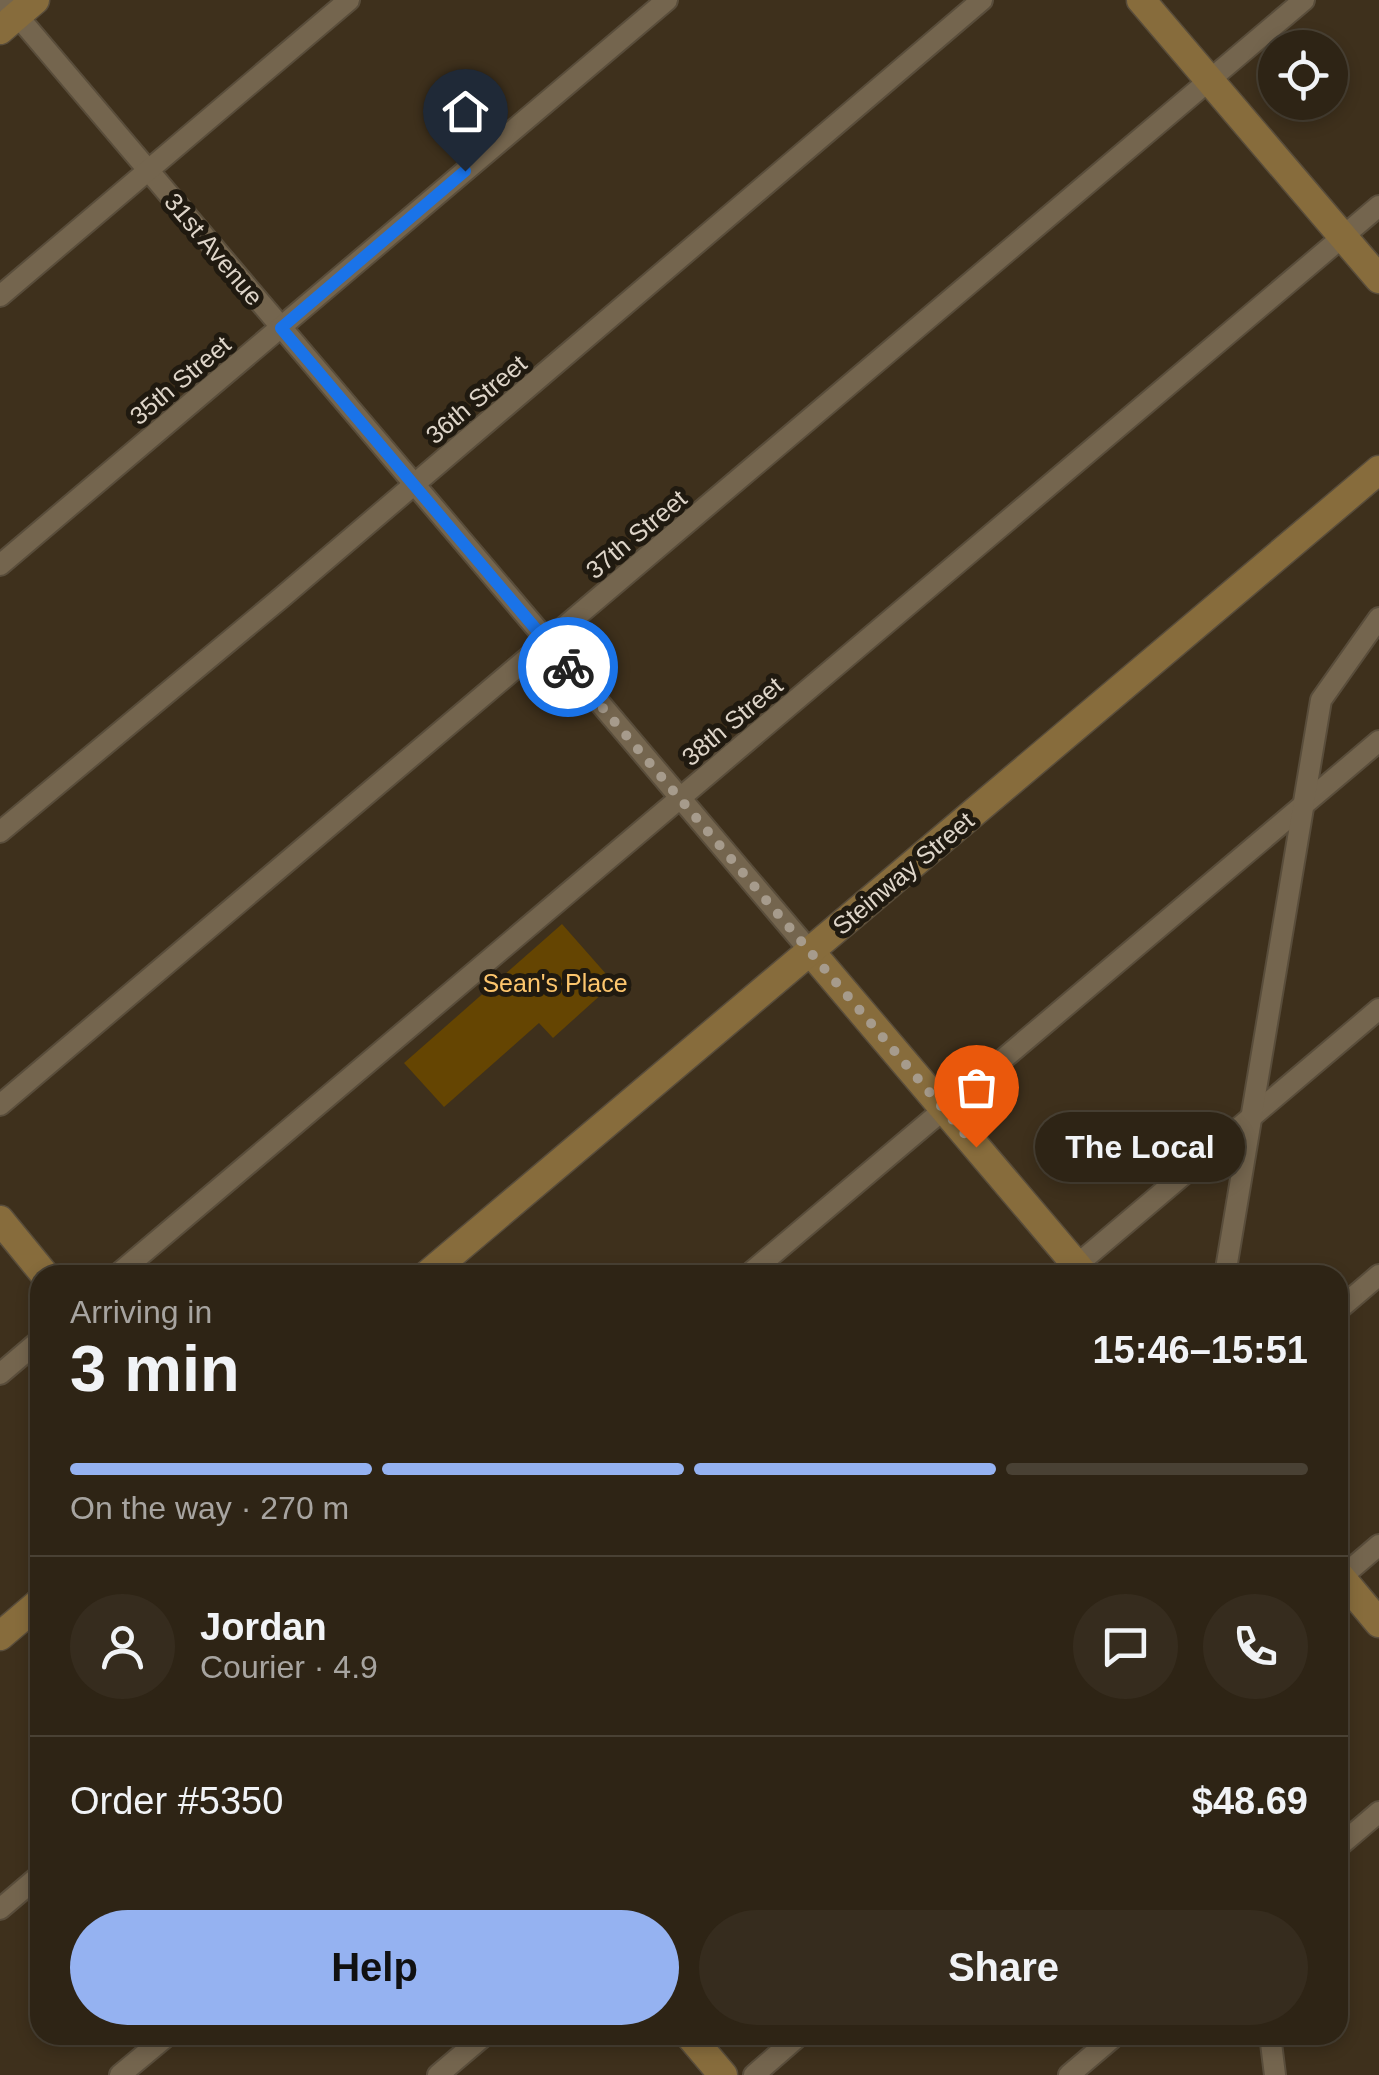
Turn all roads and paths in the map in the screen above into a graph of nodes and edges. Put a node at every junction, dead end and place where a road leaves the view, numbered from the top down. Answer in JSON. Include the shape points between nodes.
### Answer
{"nodes":[{"id":1,"x":349,"y":0,"type":"edge"},
{"id":2,"x":667,"y":0,"type":"edge"},
{"id":3,"x":982,"y":0,"type":"edge"},
{"id":4,"x":1141,"y":0,"type":"edge"},
{"id":5,"x":1304,"y":0,"type":"edge"},
{"id":6,"x":14,"y":12,"type":"edge"},
{"id":7,"x":1209,"y":80,"type":"junction"},
{"id":8,"x":147,"y":170,"type":"junction"},
{"id":9,"x":1379,"y":206,"type":"edge"},
{"id":10,"x":1343,"y":237,"type":"junction"},
{"id":11,"x":1379,"y":279,"type":"edge"},
{"id":12,"x":0,"y":296,"type":"edge"},
{"id":13,"x":281,"y":328,"type":"junction"},
{"id":14,"x":1379,"y":470,"type":"edge"},
{"id":15,"x":414,"y":484,"type":"junction"},
{"id":16,"x":0,"y":565,"type":"edge"},
{"id":17,"x":1379,"y":618,"type":"edge"},
{"id":18,"x":547,"y":642,"type":"junction"},
{"id":19,"x":1379,"y":741,"type":"edge"},
{"id":20,"x":680,"y":797,"type":"junction"},
{"id":21,"x":1302,"y":806,"type":"junction"},
{"id":22,"x":0,"y":832,"type":"edge"},
{"id":23,"x":810,"y":950,"type":"junction"},
{"id":24,"x":1379,"y":1009,"type":"edge"},
{"id":25,"x":0,"y":1104,"type":"edge"},
{"id":26,"x":944,"y":1109,"type":"junction"},
{"id":27,"x":1249,"y":1119,"type":"junction"},
{"id":28,"x":0,"y":1220,"type":"edge"},
{"id":29,"x":37,"y":1265,"type":"edge"},
{"id":30,"x":129,"y":1265,"type":"edge"},
{"id":31,"x":439,"y":1265,"type":"edge"},
{"id":32,"x":760,"y":1265,"type":"edge"},
{"id":33,"x":1070,"y":1265,"type":"edge"},
{"id":34,"x":1084,"y":1265,"type":"edge"},
{"id":35,"x":1227,"y":1265,"type":"edge"},
{"id":36,"x":1379,"y":1275,"type":"edge"},
{"id":37,"x":1348,"y":1301,"type":"edge"},
{"id":38,"x":30,"y":1348,"type":"edge"},
{"id":39,"x":0,"y":1374,"type":"edge"},
{"id":40,"x":1379,"y":1546,"type":"edge"},
{"id":41,"x":1348,"y":1570,"type":"edge"},
{"id":42,"x":1348,"y":1589,"type":"edge"},
{"id":43,"x":30,"y":1610,"type":"edge"},
{"id":44,"x":1379,"y":1624,"type":"edge"},
{"id":45,"x":0,"y":1636,"type":"edge"},
{"id":46,"x":1379,"y":1812,"type":"edge"},
{"id":47,"x":1348,"y":1838,"type":"edge"},
{"id":48,"x":30,"y":1884,"type":"edge"},
{"id":49,"x":0,"y":1909,"type":"edge"},
{"id":50,"x":156,"y":2045,"type":"edge"},
{"id":51,"x":473,"y":2045,"type":"edge"},
{"id":52,"x":698,"y":2045,"type":"edge"},
{"id":53,"x":788,"y":2045,"type":"edge"},
{"id":54,"x":1104,"y":2045,"type":"edge"},
{"id":55,"x":1271,"y":2045,"type":"edge"},
{"id":56,"x":120,"y":2075,"type":"edge"},
{"id":57,"x":438,"y":2075,"type":"edge"},
{"id":58,"x":723,"y":2075,"type":"edge"},
{"id":59,"x":754,"y":2075,"type":"edge"},
{"id":60,"x":1069,"y":2075,"type":"edge"},
{"id":61,"x":1274,"y":2075,"type":"edge"}],
"edges":[{"from":1,"to":8,"type":"street"},
{"from":2,"to":13,"type":"street","name":"35th Street"},
{"from":3,"to":15,"type":"street","name":"36th Street"},
{"from":4,"to":7,"type":"street"},
{"from":5,"to":7,"type":"street","name":"37th Street"},
{"from":6,"to":8,"type":"street","name":"31st Avenue"},
{"from":7,"to":10,"type":"street"},
{"from":7,"to":18,"type":"street","name":"37th Street"},
{"from":8,"to":12,"type":"street"},
{"from":8,"to":13,"type":"street","name":"31st Avenue"},
{"from":9,"to":10,"type":"street","name":"38th Street"},
{"from":10,"to":11,"type":"street"},
{"from":10,"to":20,"type":"street","name":"38th Street"},
{"from":13,"to":15,"type":"street","name":"31st Avenue"},
{"from":13,"to":16,"type":"street","name":"35th Street"},
{"from":14,"to":23,"type":"street","name":"Steinway Street"},
{"from":15,"to":18,"type":"street","name":"31st Avenue"},
{"from":15,"to":22,"type":"street","name":"36th Street"},
{"from":17,"to":21,"type":"street","via":[[1321,700]]},
{"from":18,"to":20,"type":"street","name":"31st Avenue"},
{"from":18,"to":25,"type":"street","name":"37th Street"},
{"from":19,"to":21,"type":"street"},
{"from":20,"to":23,"type":"street","name":"31st Avenue"},
{"from":20,"to":30,"type":"street","name":"38th Street"},
{"from":21,"to":26,"type":"street"},
{"from":21,"to":27,"type":"street"},
{"from":23,"to":26,"type":"street","name":"31st Avenue"},
{"from":23,"to":31,"type":"street","name":"Steinway Street"},
{"from":24,"to":27,"type":"street"},
{"from":26,"to":32,"type":"street"},
{"from":26,"to":33,"type":"street","name":"31st Avenue"},
{"from":27,"to":34,"type":"street"},
{"from":27,"to":35,"type":"street"},
{"from":28,"to":29,"type":"street"},
{"from":36,"to":37,"type":"street"},
{"from":38,"to":39,"type":"street"},
{"from":40,"to":41,"type":"street"},
{"from":42,"to":44,"type":"street"},
{"from":43,"to":45,"type":"street"},
{"from":46,"to":47,"type":"street"},
{"from":48,"to":49,"type":"street"},
{"from":50,"to":56,"type":"street"},
{"from":51,"to":57,"type":"street"},
{"from":52,"to":58,"type":"street"},
{"from":53,"to":59,"type":"street"},
{"from":54,"to":60,"type":"street"},
{"from":55,"to":61,"type":"street"}]}
